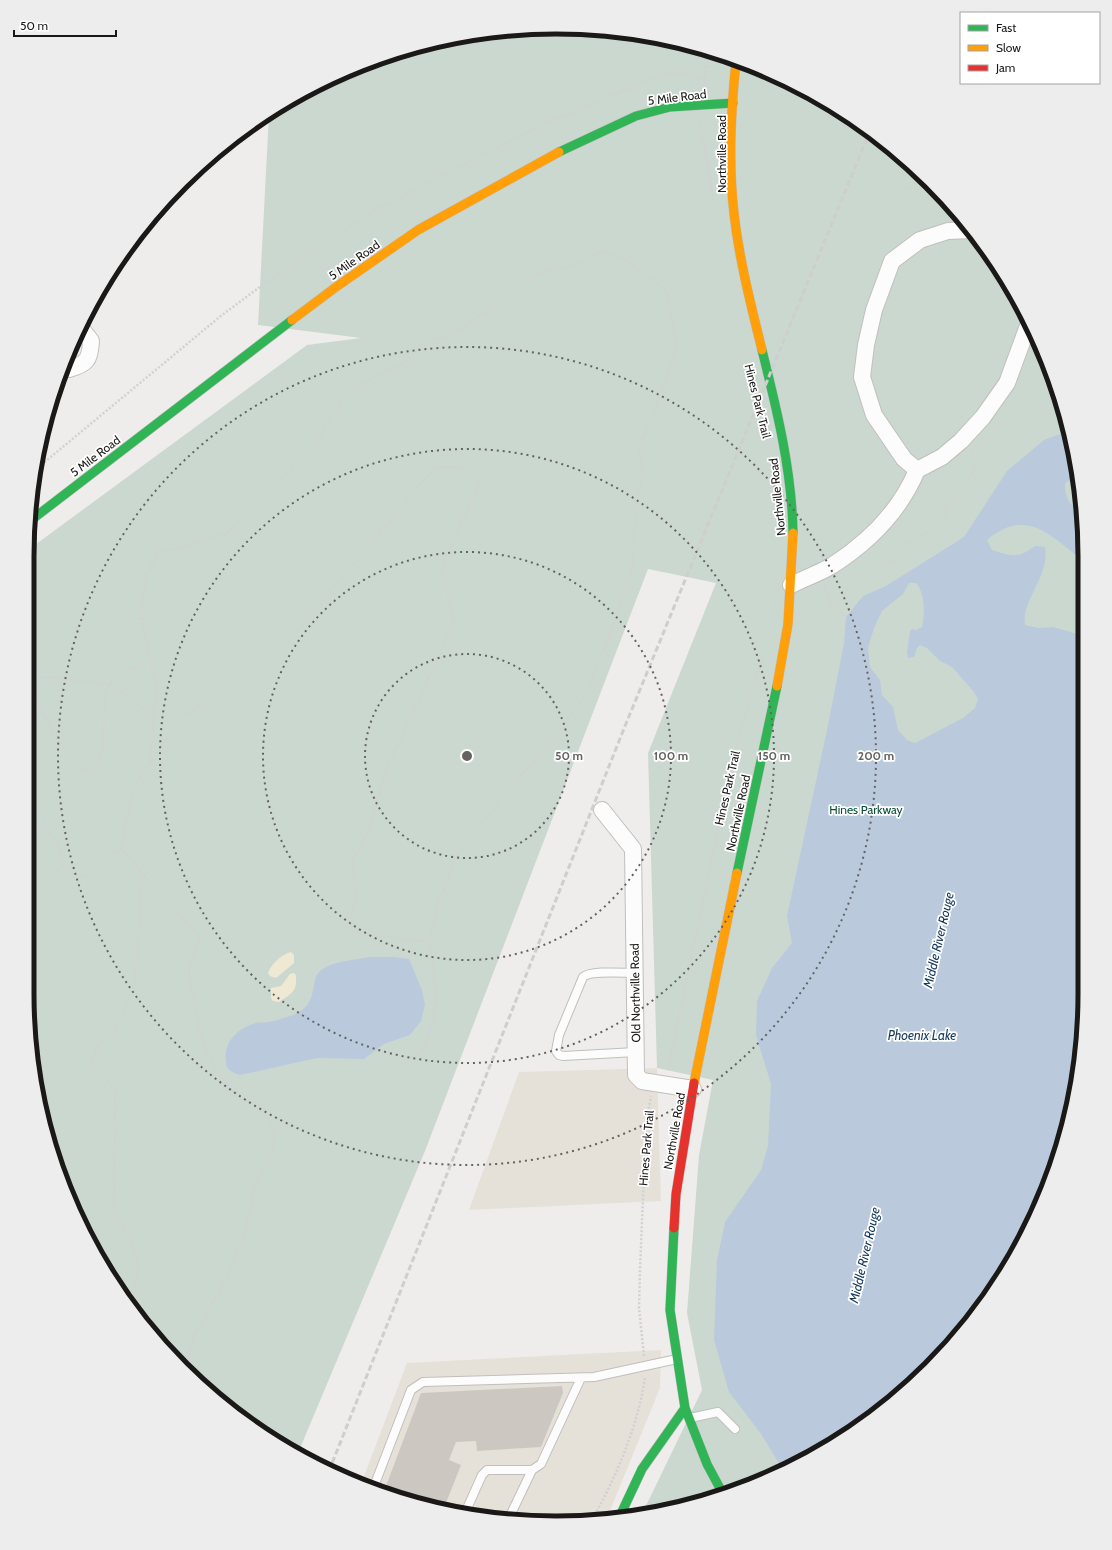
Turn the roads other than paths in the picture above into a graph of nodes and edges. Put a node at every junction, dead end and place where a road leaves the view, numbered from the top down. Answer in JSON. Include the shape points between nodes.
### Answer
{"nodes":[{"id":1,"x":736,"y":66,"type":"edge"},
{"id":2,"x":733,"y":103,"type":"junction"},
{"id":3,"x":964,"y":230,"type":"edge"},
{"id":4,"x":1026,"y":330,"type":"edge"},
{"id":5,"x":85,"y":333,"type":"edge"},
{"id":6,"x":69,"y":369,"type":"edge"},
{"id":7,"x":917,"y":470,"type":"junction"},
{"id":8,"x":35,"y":517,"type":"edge"},
{"id":9,"x":791,"y":585,"type":"junction"},
{"id":10,"x":602,"y":810,"type":"dead end"},
{"id":11,"x":635,"y":973,"type":"junction"},
{"id":12,"x":636,"y":1052,"type":"junction"},
{"id":13,"x":693,"y":1089,"type":"junction"},
{"id":14,"x":678,"y":1359,"type":"junction"},
{"id":15,"x":581,"y":1378,"type":"junction"},
{"id":16,"x":685,"y":1408,"type":"junction"},
{"id":17,"x":688,"y":1419,"type":"junction"},
{"id":18,"x":735,"y":1429,"type":"dead end"},
{"id":19,"x":532,"y":1470,"type":"junction"},
{"id":20,"x":376,"y":1483,"type":"edge"},
{"id":21,"x":720,"y":1489,"type":"edge"},
{"id":22,"x":467,"y":1508,"type":"edge"},
{"id":23,"x":622,"y":1512,"type":"edge"},
{"id":24,"x":511,"y":1514,"type":"edge"}],
"edges":[{"from":1,"to":2,"type":"street","name":"Northville Road"},
{"from":2,"to":8,"type":"street","name":"5 Mile Road","via":[[648,111],[543,159],[418,230],[336,287]]},
{"from":2,"to":9,"type":"street","name":"Northville Road","via":[[730,176],[734,216],[790,486],[793,541]]},
{"from":3,"to":7,"type":"street","via":[[948,231],[920,240],[892,262],[880,289],[869,331],[862,377],[874,415],[904,459]]},
{"from":4,"to":7,"type":"street","via":[[1007,383],[983,417],[952,449]]},
{"from":5,"to":6,"type":"street","via":[[91,341],[90,355],[82,365]]},
{"from":7,"to":9,"type":"street","via":[[901,501],[874,534],[832,565]]},
{"from":9,"to":13,"type":"street","name":"Northville Road","via":[[786,643]]},
{"from":10,"to":11,"type":"street","name":"Old Northville Road","via":[[633,849]]},
{"from":11,"to":12,"type":"street","name":"Old Northville Road"},
{"from":11,"to":12,"type":"lane","via":[[585,974],[558,1035],[556,1051],[563,1056]]},
{"from":12,"to":13,"type":"street","name":"Old Northville Road","via":[[636,1075],[642,1081]]},
{"from":13,"to":14,"type":"street","name":"Northville Road","via":[[683,1142],[673,1231],[670,1310]]},
{"from":14,"to":15,"type":"lane"},
{"from":14,"to":16,"type":"street","name":"Northville Road"},
{"from":15,"to":19,"type":"lane","via":[[541,1464]]},
{"from":15,"to":20,"type":"lane","via":[[423,1382],[411,1390]]},
{"from":16,"to":17,"type":"street","name":"Northville Road"},
{"from":16,"to":23,"type":"street","via":[[642,1469]]},
{"from":17,"to":18,"type":"lane","via":[[718,1412]]},
{"from":17,"to":21,"type":"street","name":"Northville Road"},
{"from":19,"to":22,"type":"lane","via":[[487,1470],[482,1475]]},
{"from":19,"to":24,"type":"lane"}]}
